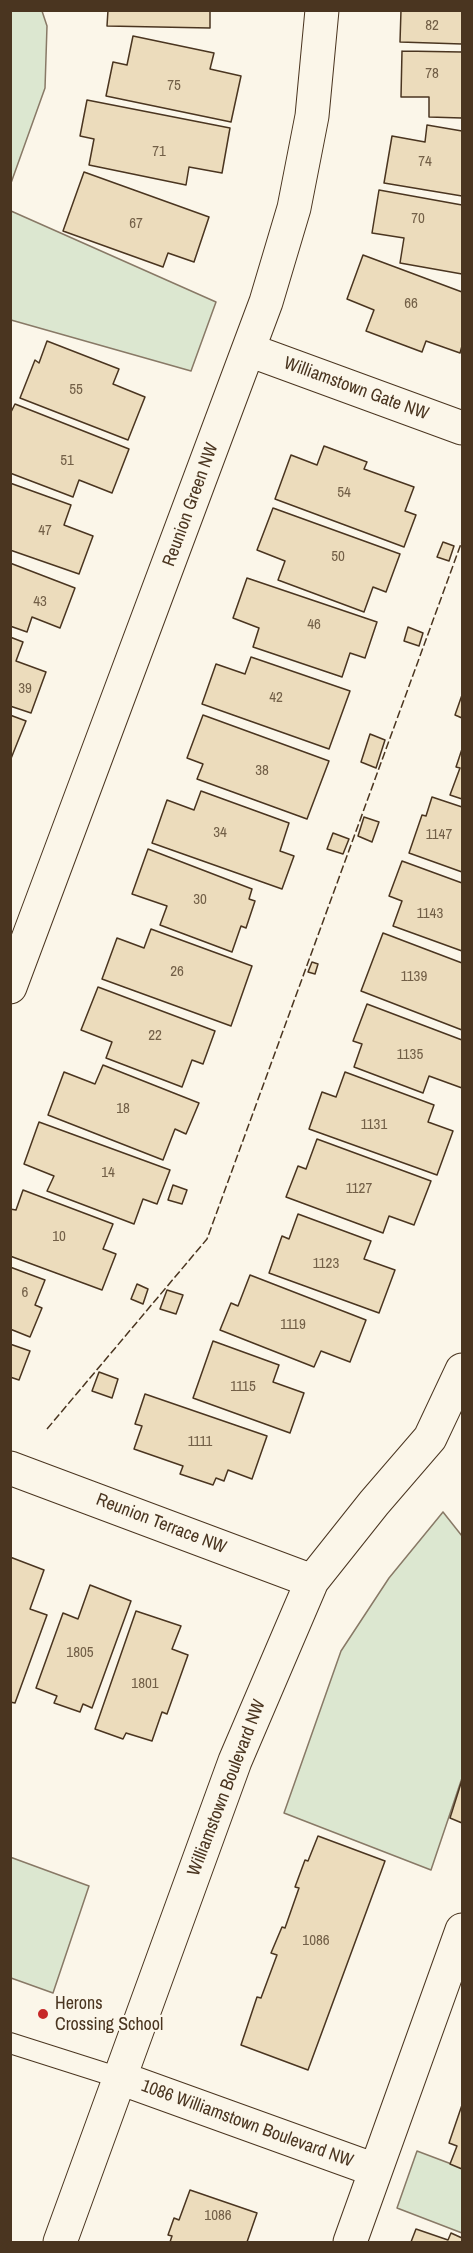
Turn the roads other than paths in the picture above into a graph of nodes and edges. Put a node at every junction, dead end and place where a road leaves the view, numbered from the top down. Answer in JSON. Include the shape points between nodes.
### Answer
{"nodes":[{"id":1,"x":322,"y":10,"type":"edge"},
{"id":2,"x":249,"y":350,"type":"junction"},
{"id":3,"x":462,"y":428,"type":"edge"},
{"id":4,"x":10,"y":987,"type":"edge"},
{"id":5,"x":462,"y":1370,"type":"edge"},
{"id":6,"x":10,"y":1468,"type":"edge"},
{"id":7,"x":312,"y":1581,"type":"junction"},
{"id":8,"x":462,"y":1930,"type":"edge"},
{"id":9,"x":10,"y":2043,"type":"edge"},
{"id":10,"x":120,"y":2078,"type":"junction"},
{"id":11,"x":375,"y":2170,"type":"junction"},
{"id":12,"x":60,"y":2242,"type":"edge"},
{"id":13,"x":350,"y":2242,"type":"edge"}],
"edges":[{"from":1,"to":2,"type":"street","name":"Reunion Green NW","via":[[312,116],[294,208]]},
{"from":2,"to":3,"type":"street","name":"Williamstown Gate NW"},
{"from":2,"to":4,"type":"street","name":"Reunion Green NW"},
{"from":5,"to":7,"type":"street","name":"Williamstown Boulevard NW","via":[[430,1438]]},
{"from":6,"to":7,"type":"street","name":"Reunion Terrace NW"},
{"from":7,"to":10,"type":"street","name":"Williamstown Boulevard NW","via":[[235,1761]]},
{"from":8,"to":11,"type":"street","name":"1086 Williamstown Boulevard NW"},
{"from":9,"to":10,"type":"lane"},
{"from":10,"to":11,"type":"street","name":"1086 Williamstown Boulevard NW"},
{"from":10,"to":12,"type":"street","name":"Williamstown Boulevard NW"},
{"from":11,"to":13,"type":"street","name":"1086 Williamstown Boulevard NW"}]}
